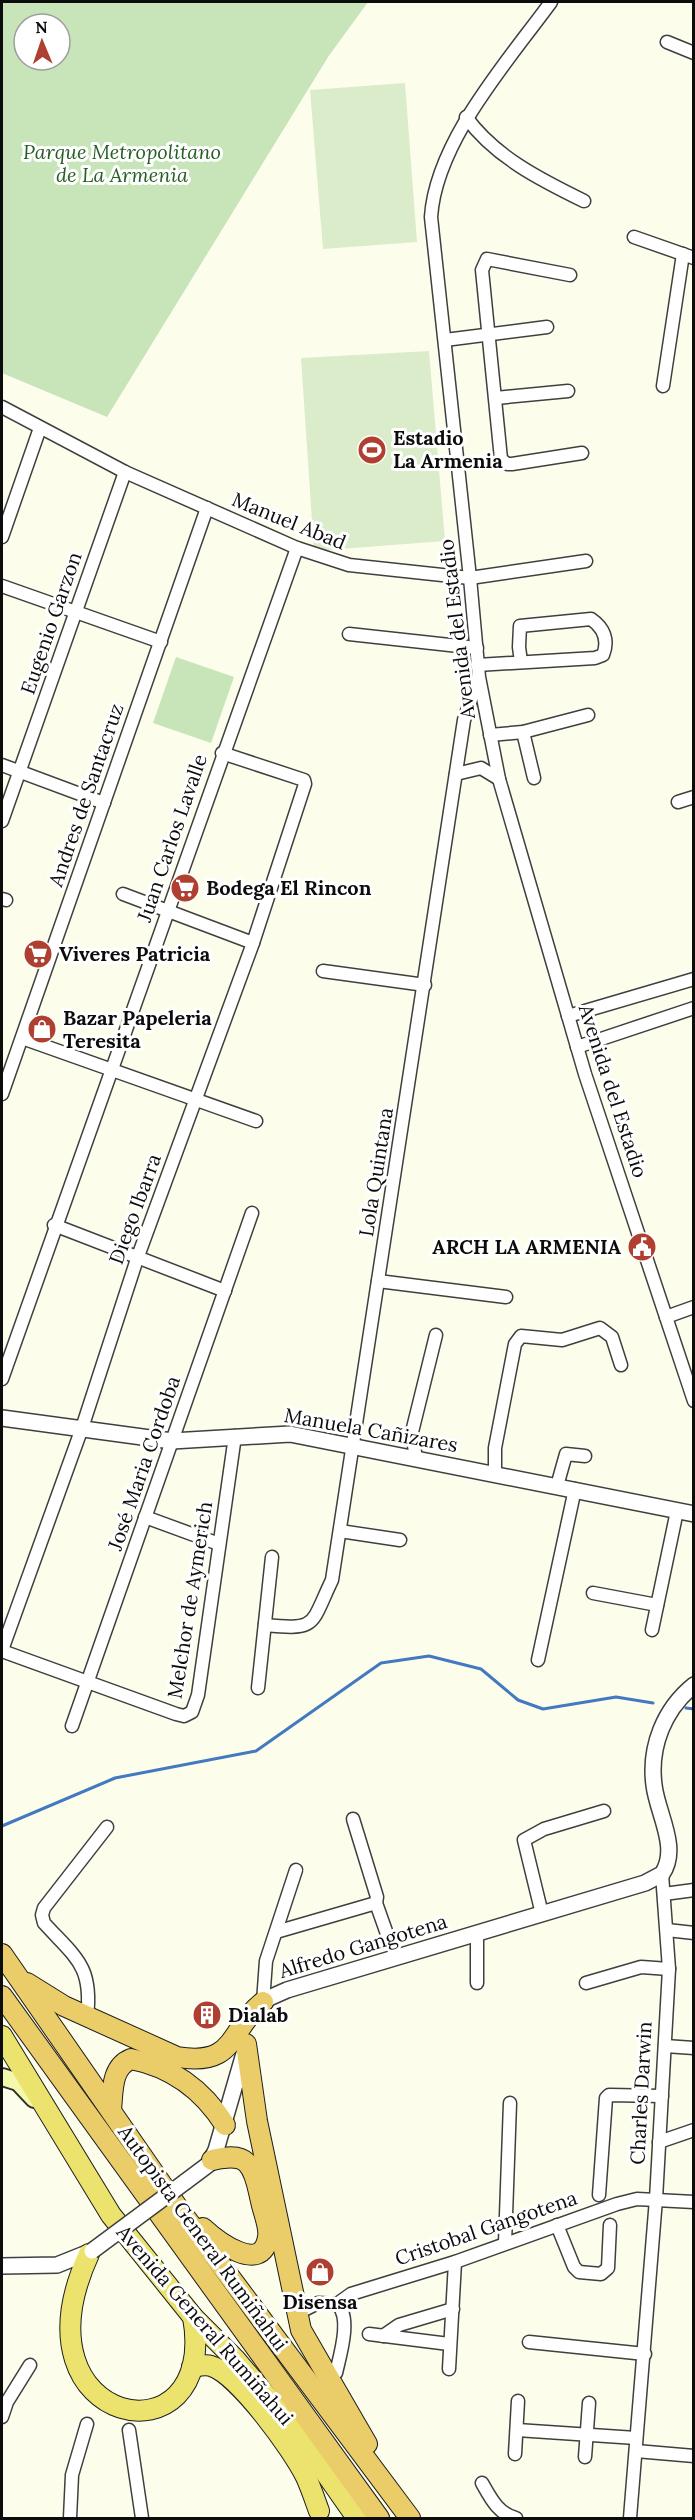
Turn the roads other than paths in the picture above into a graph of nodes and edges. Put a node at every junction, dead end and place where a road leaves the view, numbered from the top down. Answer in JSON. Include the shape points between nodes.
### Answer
{"nodes":[{"id":1,"x":551,"y":2,"type":"edge"},
{"id":2,"x":667,"y":42,"type":"dead end"},
{"id":3,"x":693,"y":53,"type":"edge"},
{"id":4,"x":466,"y":117,"type":"junction"},
{"id":5,"x":584,"y":201,"type":"dead end"},
{"id":6,"x":634,"y":237,"type":"dead end"},
{"id":7,"x":688,"y":256,"type":"edge"},
{"id":8,"x":570,"y":275,"type":"dead end"},
{"id":9,"x":547,"y":327,"type":"dead end"},
{"id":10,"x":489,"y":334,"type":"junction"},
{"id":11,"x":445,"y":340,"type":"junction"},
{"id":12,"x":663,"y":386,"type":"dead end"},
{"id":13,"x":568,"y":391,"type":"dead end"},
{"id":14,"x":496,"y":398,"type":"junction"},
{"id":15,"x":2,"y":407,"type":"edge"},
{"id":16,"x":40,"y":428,"type":"junction"},
{"id":17,"x":582,"y":453,"type":"dead end"},
{"id":18,"x":125,"y":472,"type":"junction"},
{"id":19,"x":207,"y":508,"type":"junction"},
{"id":20,"x":2,"y":537,"type":"edge"},
{"id":21,"x":297,"y":548,"type":"junction"},
{"id":22,"x":586,"y":561,"type":"dead end"},
{"id":23,"x":471,"y":578,"type":"junction"},
{"id":24,"x":2,"y":586,"type":"edge"},
{"id":25,"x":76,"y":611,"type":"junction"},
{"id":26,"x":349,"y":634,"type":"dead end"},
{"id":27,"x":161,"y":642,"type":"junction"},
{"id":28,"x":477,"y":648,"type":"junction"},
{"id":29,"x":521,"y":662,"type":"junction"},
{"id":30,"x":478,"y":671,"type":"junction"},
{"id":31,"x":588,"y":715,"type":"dead end"},
{"id":32,"x":524,"y":732,"type":"junction"},
{"id":33,"x":490,"y":735,"type":"junction"},
{"id":34,"x":222,"y":753,"type":"junction"},
{"id":35,"x":2,"y":765,"type":"edge"},
{"id":36,"x":19,"y":772,"type":"junction"},
{"id":37,"x":456,"y":774,"type":"junction"},
{"id":38,"x":534,"y":778,"type":"dead end"},
{"id":39,"x":499,"y":779,"type":"junction"},
{"id":40,"x":693,"y":797,"type":"edge"},
{"id":41,"x":678,"y":802,"type":"dead end"},
{"id":42,"x":104,"y":803,"type":"junction"},
{"id":43,"x":2,"y":821,"type":"edge"},
{"id":44,"x":123,"y":894,"type":"dead end"},
{"id":45,"x":168,"y":911,"type":"junction"},
{"id":46,"x":253,"y":943,"type":"junction"},
{"id":47,"x":322,"y":971,"type":"dead end"},
{"id":48,"x":693,"y":980,"type":"edge"},
{"id":49,"x":425,"y":985,"type":"junction"},
{"id":50,"x":693,"y":1008,"type":"edge"},
{"id":51,"x":568,"y":1016,"type":"junction"},
{"id":52,"x":22,"y":1038,"type":"junction"},
{"id":53,"x":577,"y":1047,"type":"junction"},
{"id":54,"x":110,"y":1070,"type":"junction"},
{"id":55,"x":4,"y":1081,"type":"edge"},
{"id":56,"x":2,"y":1094,"type":"edge"},
{"id":57,"x":196,"y":1100,"type":"junction"},
{"id":58,"x":256,"y":1121,"type":"dead end"},
{"id":59,"x":252,"y":1212,"type":"dead end"},
{"id":60,"x":54,"y":1226,"type":"junction"},
{"id":61,"x":137,"y":1259,"type":"junction"},
{"id":62,"x":378,"y":1281,"type":"junction"},
{"id":63,"x":225,"y":1291,"type":"junction"},
{"id":64,"x":506,"y":1297,"type":"dead end"},
{"id":65,"x":693,"y":1307,"type":"edge"},
{"id":66,"x":666,"y":1317,"type":"junction"},
{"id":67,"x":436,"y":1335,"type":"dead end"},
{"id":68,"x":621,"y":1365,"type":"dead end"},
{"id":69,"x":2,"y":1379,"type":"edge"},
{"id":70,"x":691,"y":1385,"type":"edge"},
{"id":71,"x":693,"y":1401,"type":"edge"},
{"id":72,"x":2,"y":1418,"type":"edge"},
{"id":73,"x":82,"y":1428,"type":"junction"},
{"id":74,"x":235,"y":1436,"type":"junction"},
{"id":75,"x":172,"y":1441,"type":"junction"},
{"id":76,"x":354,"y":1447,"type":"junction"},
{"id":77,"x":585,"y":1456,"type":"dead end"},
{"id":78,"x":416,"y":1459,"type":"junction"},
{"id":79,"x":495,"y":1474,"type":"junction"},
{"id":80,"x":557,"y":1486,"type":"junction"},
{"id":81,"x":575,"y":1490,"type":"junction"},
{"id":82,"x":678,"y":1511,"type":"junction"},
{"id":83,"x":693,"y":1514,"type":"edge"},
{"id":84,"x":145,"y":1517,"type":"junction"},
{"id":85,"x":340,"y":1531,"type":"junction"},
{"id":86,"x":400,"y":1540,"type":"dead end"},
{"id":87,"x":219,"y":1544,"type":"junction"},
{"id":88,"x":272,"y":1557,"type":"dead end"},
{"id":89,"x":593,"y":1593,"type":"dead end"},
{"id":90,"x":657,"y":1605,"type":"junction"},
{"id":91,"x":265,"y":1625,"type":"junction"},
{"id":92,"x":652,"y":1630,"type":"dead end"},
{"id":93,"x":2,"y":1650,"type":"edge"},
{"id":94,"x":538,"y":1660,"type":"dead end"},
{"id":95,"x":87,"y":1683,"type":"junction"},
{"id":96,"x":693,"y":1685,"type":"edge"},
{"id":97,"x":258,"y":1688,"type":"dead end"},
{"id":98,"x":72,"y":1726,"type":"dead end"},
{"id":99,"x":604,"y":1811,"type":"dead end"},
{"id":100,"x":353,"y":1818,"type":"dead end"},
{"id":101,"x":107,"y":1827,"type":"dead end"},
{"id":102,"x":296,"y":1870,"type":"dead end"},
{"id":103,"x":662,"y":1874,"type":"junction"},
{"id":104,"x":693,"y":1890,"type":"edge"},
{"id":105,"x":664,"y":1894,"type":"junction"},
{"id":106,"x":376,"y":1903,"type":"junction"},
{"id":107,"x":542,"y":1914,"type":"junction"},
{"id":108,"x":668,"y":1930,"type":"junction"},
{"id":109,"x":276,"y":1932,"type":"junction"},
{"id":110,"x":693,"y":1933,"type":"edge"},
{"id":111,"x":387,"y":1934,"type":"dead end"},
{"id":112,"x":477,"y":1934,"type":"junction"},
{"id":113,"x":2,"y":1954,"type":"edge"},
{"id":114,"x":669,"y":1969,"type":"junction"},
{"id":115,"x":18,"y":1977,"type":"junction"},
{"id":116,"x":477,"y":1983,"type":"dead end"},
{"id":117,"x":586,"y":1983,"type":"dead end"},
{"id":118,"x":2,"y":1996,"type":"edge"},
{"id":119,"x":263,"y":2002,"type":"junction"},
{"id":120,"x":87,"y":2017,"type":"junction"},
{"id":121,"x":2,"y":2036,"type":"edge"},
{"id":122,"x":246,"y":2044,"type":"junction"},
{"id":123,"x":665,"y":2046,"type":"junction"},
{"id":124,"x":693,"y":2048,"type":"edge"},
{"id":125,"x":2,"y":2078,"type":"edge"},
{"id":126,"x":662,"y":2096,"type":"junction"},
{"id":127,"x":510,"y":2103,"type":"dead end"},
{"id":128,"x":111,"y":2109,"type":"junction"},
{"id":129,"x":225,"y":2126,"type":"junction"},
{"id":130,"x":693,"y":2130,"type":"edge"},
{"id":131,"x":62,"y":2137,"type":"junction"},
{"id":132,"x":659,"y":2142,"type":"junction"},
{"id":133,"x":212,"y":2160,"type":"junction"},
{"id":134,"x":599,"y":2195,"type":"dead end"},
{"id":135,"x":656,"y":2199,"type":"junction"},
{"id":136,"x":693,"y":2202,"type":"edge"},
{"id":137,"x":176,"y":2205,"type":"junction"},
{"id":138,"x":557,"y":2225,"type":"junction"},
{"id":139,"x":610,"y":2225,"type":"dead end"},
{"id":140,"x":505,"y":2243,"type":"junction"},
{"id":141,"x":90,"y":2253,"type":"junction"},
{"id":142,"x":455,"y":2262,"type":"junction"},
{"id":143,"x":2,"y":2266,"type":"edge"},
{"id":144,"x":337,"y":2304,"type":"junction"},
{"id":145,"x":453,"y":2309,"type":"junction"},
{"id":146,"x":298,"y":2313,"type":"junction"},
{"id":147,"x":194,"y":2317,"type":"junction"},
{"id":148,"x":369,"y":2334,"type":"dead end"},
{"id":149,"x":383,"y":2336,"type":"junction"},
{"id":150,"x":528,"y":2342,"type":"dead end"},
{"id":151,"x":449,"y":2344,"type":"junction"},
{"id":152,"x":645,"y":2354,"type":"junction"},
{"id":153,"x":30,"y":2365,"type":"dead end"},
{"id":154,"x":192,"y":2367,"type":"junction"},
{"id":155,"x":448,"y":2368,"type":"dead end"},
{"id":156,"x":336,"y":2373,"type":"dead end"},
{"id":157,"x":518,"y":2401,"type":"dead end"},
{"id":158,"x":589,"y":2403,"type":"dead end"},
{"id":159,"x":2,"y":2417,"type":"edge"},
{"id":160,"x":87,"y":2424,"type":"dead end"},
{"id":161,"x":129,"y":2430,"type":"dead end"},
{"id":162,"x":517,"y":2430,"type":"junction"},
{"id":163,"x":587,"y":2435,"type":"junction"},
{"id":164,"x":636,"y":2438,"type":"junction"},
{"id":165,"x":636,"y":2451,"type":"junction"},
{"id":166,"x":514,"y":2454,"type":"dead end"},
{"id":167,"x":693,"y":2456,"type":"edge"},
{"id":168,"x":585,"y":2457,"type":"dead end"},
{"id":169,"x":329,"y":2480,"type":"junction"},
{"id":170,"x":482,"y":2483,"type":"dead end"},
{"id":171,"x":319,"y":2515,"type":"edge"},
{"id":172,"x":70,"y":2518,"type":"edge"},
{"id":173,"x":142,"y":2518,"type":"edge"},
{"id":174,"x":357,"y":2518,"type":"edge"},
{"id":175,"x":379,"y":2518,"type":"edge"},
{"id":176,"x":410,"y":2518,"type":"edge"},
{"id":177,"x":516,"y":2518,"type":"edge"},
{"id":178,"x":630,"y":2518,"type":"edge"}],
"edges":[{"from":1,"to":4,"type":"street","name":"Avenida del Estadio"},
{"from":2,"to":3,"type":"street"},
{"from":4,"to":5,"type":"street","via":[[506,156],[536,177]]},
{"from":4,"to":11,"type":"street","name":"Avenida del Estadio","via":[[444,167],[432,208]]},
{"from":6,"to":7,"type":"street"},
{"from":7,"to":12,"type":"street"},
{"from":8,"to":10,"type":"street","via":[[487,259],[482,270]]},
{"from":9,"to":10,"type":"street"},
{"from":10,"to":11,"type":"street"},
{"from":10,"to":14,"type":"street"},
{"from":11,"to":23,"type":"street","name":"Avenida del Estadio"},
{"from":13,"to":14,"type":"street"},
{"from":14,"to":17,"type":"street","via":[[501,459],[507,464]]},
{"from":15,"to":16,"type":"street","name":"Manuel Abad"},
{"from":16,"to":18,"type":"street","name":"Manuel Abad"},
{"from":16,"to":20,"type":"street"},
{"from":18,"to":19,"type":"street","name":"Manuel Abad"},
{"from":18,"to":25,"type":"street","name":"Eugenio Garzon"},
{"from":19,"to":21,"type":"street","name":"Manuel Abad"},
{"from":19,"to":27,"type":"street","name":"Andres de Santacruz"},
{"from":21,"to":23,"type":"street","name":"Manuel Abad","via":[[349,565]]},
{"from":21,"to":34,"type":"street","name":"Juan Carlos Lavalle"},
{"from":22,"to":23,"type":"street","name":"Manuel Abad"},
{"from":23,"to":28,"type":"street","name":"Avenida del Estadio"},
{"from":24,"to":25,"type":"street"},
{"from":25,"to":27,"type":"street"},
{"from":25,"to":36,"type":"street","name":"Eugenio Garzon"},
{"from":26,"to":28,"type":"street"},
{"from":27,"to":42,"type":"street","name":"Andres de Santacruz"},
{"from":28,"to":30,"type":"street","name":"Avenida del Estadio"},
{"from":29,"to":29,"type":"street","via":[[596,658],[606,648],[604,632],[591,619],[520,626]]},
{"from":29,"to":30,"type":"street"},
{"from":30,"to":33,"type":"street","name":"Avenida del Estadio"},
{"from":30,"to":37,"type":"street","name":"Lola Quintana","via":[[464,720]]},
{"from":31,"to":32,"type":"street"},
{"from":32,"to":33,"type":"street"},
{"from":32,"to":38,"type":"street"},
{"from":33,"to":39,"type":"street","name":"Avenida del Estadio"},
{"from":34,"to":45,"type":"street","name":"Juan Carlos Lavalle"},
{"from":34,"to":46,"type":"street","name":"Diego Ibarra","via":[[305,782]]},
{"from":35,"to":36,"type":"street"},
{"from":36,"to":42,"type":"street"},
{"from":36,"to":43,"type":"street","name":"Eugenio Garzon"},
{"from":37,"to":39,"type":"street","via":[[480,768]]},
{"from":37,"to":49,"type":"street","name":"Lola Quintana"},
{"from":39,"to":51,"type":"street","name":"Avenida del Estadio"},
{"from":40,"to":41,"type":"street"},
{"from":42,"to":52,"type":"street","name":"Andres de Santacruz"},
{"from":44,"to":45,"type":"street"},
{"from":45,"to":46,"type":"street"},
{"from":45,"to":54,"type":"street","name":"Juan Carlos Lavalle"},
{"from":46,"to":57,"type":"street","name":"Diego Ibarra"},
{"from":47,"to":49,"type":"street"},
{"from":48,"to":51,"type":"street"},
{"from":49,"to":62,"type":"street","name":"Lola Quintana"},
{"from":50,"to":53,"type":"street"},
{"from":51,"to":53,"type":"street","name":"Avenida del Estadio"},
{"from":52,"to":54,"type":"street"},
{"from":52,"to":55,"type":"street","name":"Andres de Santacruz"},
{"from":53,"to":66,"type":"street","name":"Avenida del Estadio"},
{"from":54,"to":57,"type":"street"},
{"from":54,"to":60,"type":"street","name":"Juan Carlos Lavalle"},
{"from":55,"to":56,"type":"street","name":"Andres de Santacruz"},
{"from":57,"to":58,"type":"street"},
{"from":57,"to":61,"type":"street","name":"Diego Ibarra"},
{"from":59,"to":63,"type":"street","name":"José Maria Cordoba"},
{"from":60,"to":61,"type":"street"},
{"from":60,"to":69,"type":"street","name":"Juan Carlos Lavalle"},
{"from":61,"to":63,"type":"street"},
{"from":61,"to":73,"type":"street","name":"Diego Ibarra"},
{"from":62,"to":64,"type":"street"},
{"from":62,"to":76,"type":"street","name":"Lola Quintana"},
{"from":63,"to":75,"type":"street","name":"José Maria Cordoba"},
{"from":65,"to":66,"type":"street"},
{"from":66,"to":70,"type":"street","name":"Avenida del Estadio"},
{"from":67,"to":78,"type":"street","via":[[412,1432]]},
{"from":68,"to":79,"type":"street","via":[[612,1337],[605,1330],[596,1328],[562,1340],[521,1336],[516,1344],[495,1448]]},
{"from":70,"to":71,"type":"street","name":"Avenida del Estadio"},
{"from":72,"to":73,"type":"street","name":"Manuela Cañizares"},
{"from":73,"to":75,"type":"street","name":"Manuela Cañizares"},
{"from":73,"to":93,"type":"street","name":"Diego Ibarra"},
{"from":74,"to":75,"type":"street","name":"Manuela Cañizares"},
{"from":74,"to":76,"type":"street","name":"Manuela Cañizares","via":[[290,1434]]},
{"from":74,"to":87,"type":"street","name":"Melchor de Aymerich"},
{"from":75,"to":84,"type":"street","name":"José Maria Cordoba"},
{"from":76,"to":78,"type":"street","name":"Manuela Cañizares"},
{"from":76,"to":85,"type":"street","name":"Lola Quintana"},
{"from":77,"to":80,"type":"street","via":[[566,1454]]},
{"from":78,"to":79,"type":"street","name":"Manuela Cañizares"},
{"from":79,"to":80,"type":"street","name":"Manuela Cañizares"},
{"from":80,"to":81,"type":"street","name":"Manuela Cañizares"},
{"from":81,"to":82,"type":"street","name":"Manuela Cañizares"},
{"from":81,"to":94,"type":"street"},
{"from":82,"to":83,"type":"street","name":"Manuela Cañizares"},
{"from":82,"to":90,"type":"street"},
{"from":84,"to":87,"type":"street"},
{"from":84,"to":95,"type":"street","name":"José Maria Cordoba"},
{"from":85,"to":86,"type":"street"},
{"from":85,"to":91,"type":"street","name":"Lola Quintana","via":[[332,1580],[311,1622],[295,1628]]},
{"from":87,"to":95,"type":"street","name":"Melchor de Aymerich","via":[[198,1695],[192,1712],[182,1716]]},
{"from":88,"to":91,"type":"street"},
{"from":89,"to":90,"type":"street"},
{"from":90,"to":92,"type":"street"},
{"from":91,"to":97,"type":"street"},
{"from":93,"to":95,"type":"street","name":"Melchor de Aymerich"},
{"from":95,"to":98,"type":"street","name":"José Maria Cordoba"},
{"from":96,"to":103,"type":"street","name":"Charles Darwin","via":[[663,1723],[654,1754],[654,1786],[669,1855]]},
{"from":99,"to":107,"type":"street","via":[[544,1829],[524,1840]]},
{"from":100,"to":106,"type":"street"},
{"from":101,"to":120,"type":"street","via":[[42,1915],[44,1923],[85,1971]]},
{"from":102,"to":109,"type":"street"},
{"from":103,"to":105,"type":"street","name":"Charles Darwin"},
{"from":103,"to":107,"type":"street","name":"Alfredo Gangotena","via":[[645,1883]]},
{"from":104,"to":105,"type":"street"},
{"from":105,"to":108,"type":"street","name":"Charles Darwin"},
{"from":106,"to":109,"type":"street"},
{"from":106,"to":111,"type":"street"},
{"from":107,"to":112,"type":"street","name":"Alfredo Gangotena"},
{"from":108,"to":110,"type":"street"},
{"from":108,"to":114,"type":"street","name":"Charles Darwin"},
{"from":109,"to":119,"type":"street","via":[[264,1969]]},
{"from":112,"to":116,"type":"street"},
{"from":112,"to":119,"type":"street","name":"Alfredo Gangotena","via":[[287,1990]]},
{"from":113,"to":115,"type":"highway","name":"Autopista General Rumiñahui"},
{"from":114,"to":117,"type":"street","via":[[641,1967]]},
{"from":114,"to":123,"type":"street","name":"Charles Darwin"},
{"from":115,"to":120,"type":"highway"},
{"from":115,"to":128,"type":"highway","name":"Autopista General Rumiñahui"},
{"from":118,"to":175,"type":"highway","name":"Autopista General Rumiñahui"},
{"from":119,"to":120,"type":"highway","via":[[228,2047],[207,2058],[177,2057]]},
{"from":119,"to":122,"type":"street","name":"Alfredo Gangotena"},
{"from":121,"to":131,"type":"main road","name":"Avenida General Rumiñahui"},
{"from":122,"to":129,"type":"street","name":"Alfredo Gangotena"},
{"from":122,"to":146,"type":"highway","via":[[257,2121]]},
{"from":123,"to":124,"type":"street"},
{"from":123,"to":126,"type":"street","name":"Charles Darwin"},
{"from":125,"to":131,"type":"main road","via":[[26,2087]]},
{"from":126,"to":132,"type":"street","name":"Charles Darwin"},
{"from":126,"to":134,"type":"street","via":[[606,2098]]},
{"from":127,"to":140,"type":"street"},
{"from":128,"to":129,"type":"highway","via":[[115,2076],[123,2063],[131,2059],[162,2068],[190,2084],[210,2102]]},
{"from":128,"to":137,"type":"highway","name":"Autopista General Rumiñahui"},
{"from":129,"to":133,"type":"street","name":"Alfredo Gangotena"},
{"from":130,"to":132,"type":"street"},
{"from":131,"to":147,"type":"main road","name":"Avenida General Rumiñahui","via":[[111,2214]]},
{"from":132,"to":135,"type":"street","name":"Charles Darwin"},
{"from":133,"to":137,"type":"highway","via":[[239,2158],[247,2162],[254,2174],[269,2235],[265,2247],[247,2254],[224,2247]]},
{"from":133,"to":141,"type":"street","name":"Alfredo Gangotena","bridge":true},
{"from":135,"to":136,"type":"street","name":"Cristobal Gangotena"},
{"from":135,"to":138,"type":"street","name":"Cristobal Gangotena","via":[[617,2204]]},
{"from":135,"to":152,"type":"street","name":"Charles Darwin"},
{"from":137,"to":176,"type":"highway","name":"Autopista General Rumiñahui"},
{"from":138,"to":139,"type":"street","via":[[574,2268],[602,2274],[608,2268]]},
{"from":138,"to":140,"type":"street","name":"Cristobal Gangotena"},
{"from":140,"to":142,"type":"street","name":"Cristobal Gangotena"},
{"from":141,"to":143,"type":"street","name":"Alfredo Gangotena","via":[[57,2265]]},
{"from":141,"to":154,"type":"main road","via":[[79,2276],[70,2332],[74,2362],[93,2390],[117,2407],[148,2411],[176,2397]]},
{"from":142,"to":144,"type":"street","name":"Cristobal Gangotena","via":[[351,2294]]},
{"from":142,"to":145,"type":"street"},
{"from":144,"to":146,"type":"street","name":"Cristobal Gangotena","via":[[318,2303]]},
{"from":144,"to":156,"type":"street","via":[[343,2311],[344,2324]]},
{"from":145,"to":149,"type":"street","via":[[399,2325]]},
{"from":145,"to":151,"type":"street"},
{"from":146,"to":176,"type":"highway","via":[[301,2331],[312,2353]]},
{"from":147,"to":154,"type":"main road"},
{"from":147,"to":169,"type":"main road","name":"Avenida General Rumiñahui","via":[[264,2392]]},
{"from":148,"to":149,"type":"street"},
{"from":149,"to":151,"type":"street"},
{"from":150,"to":152,"type":"street"},
{"from":151,"to":155,"type":"street"},
{"from":152,"to":164,"type":"street","name":"Charles Darwin"},
{"from":153,"to":159,"type":"street"},
{"from":154,"to":171,"type":"main road","via":[[214,2367],[239,2386],[292,2452],[306,2477]]},
{"from":157,"to":162,"type":"street"},
{"from":158,"to":163,"type":"street"},
{"from":160,"to":172,"type":"street","via":[[71,2482]]},
{"from":161,"to":173,"type":"street"},
{"from":162,"to":163,"type":"street"},
{"from":162,"to":166,"type":"street"},
{"from":163,"to":164,"type":"street"},
{"from":163,"to":168,"type":"street"},
{"from":164,"to":165,"type":"street","name":"Charles Darwin"},
{"from":165,"to":167,"type":"street"},
{"from":165,"to":178,"type":"street","name":"Charles Darwin"},
{"from":169,"to":171,"type":"street"},
{"from":169,"to":174,"type":"main road","name":"Avenida General Rumiñahui"},
{"from":170,"to":177,"type":"street","via":[[499,2509]]}]}
